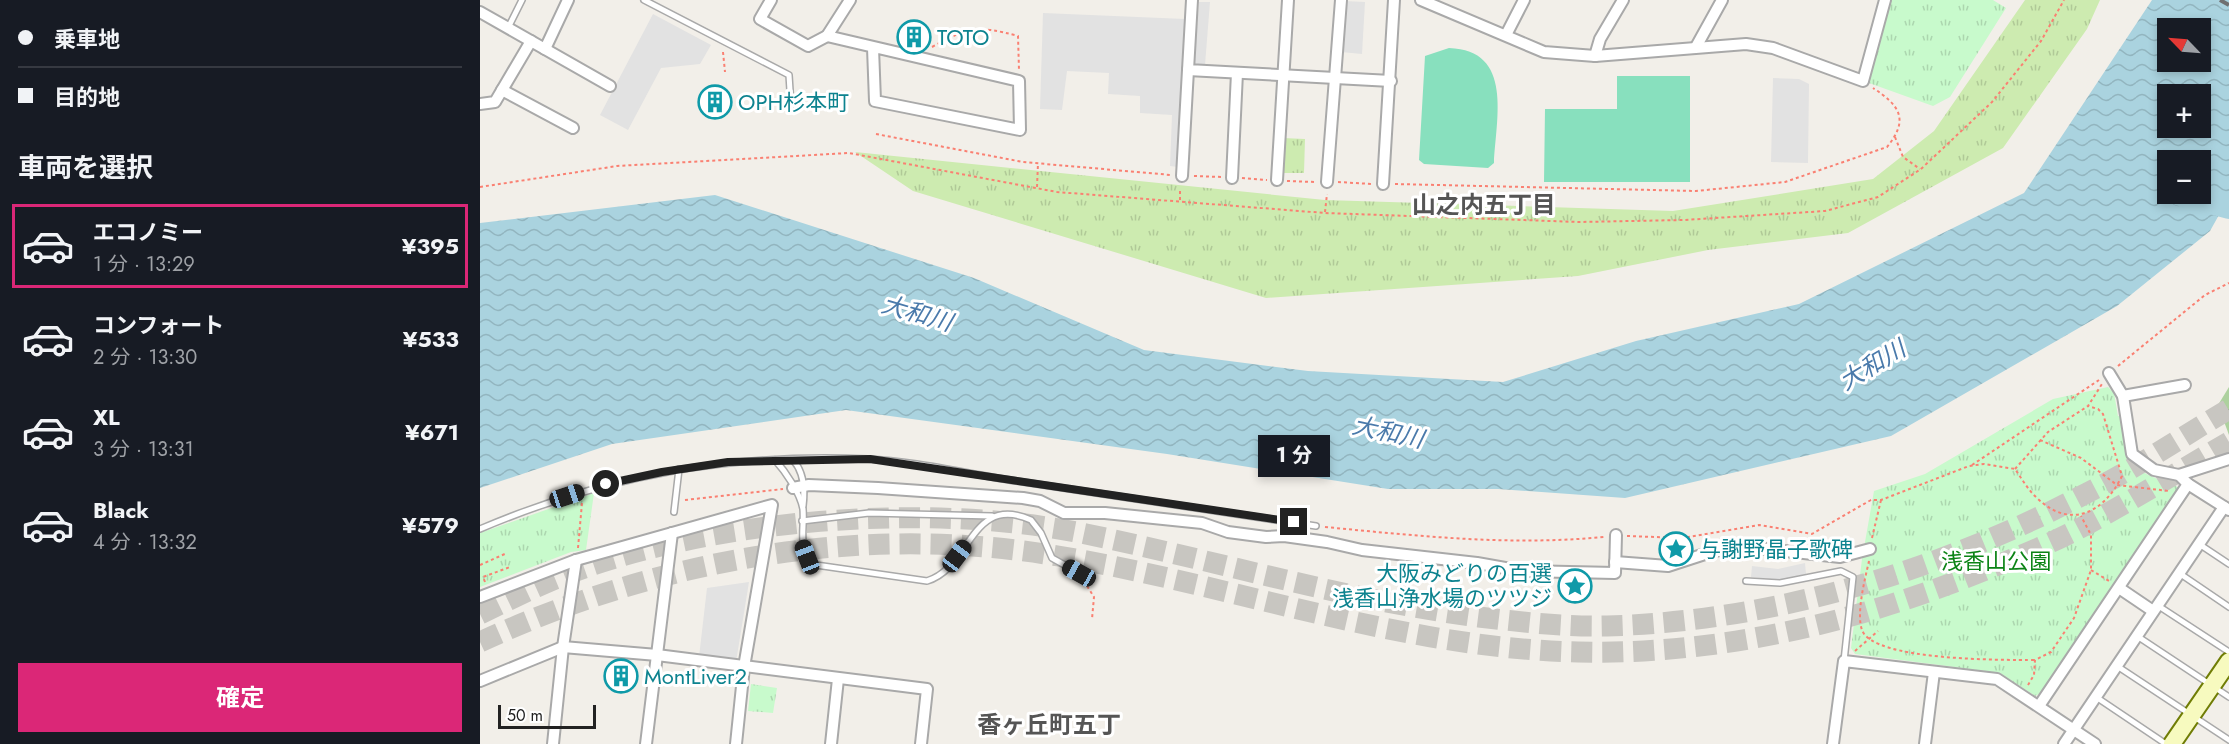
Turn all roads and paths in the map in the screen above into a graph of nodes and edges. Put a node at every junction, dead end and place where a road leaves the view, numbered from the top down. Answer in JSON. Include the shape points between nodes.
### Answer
{"nodes":[{"id":1,"x":522,"y":0,"type":"edge"},
{"id":2,"x":568,"y":0,"type":"edge"},
{"id":3,"x":644,"y":0,"type":"edge"},
{"id":4,"x":771,"y":0,"type":"edge"},
{"id":5,"x":850,"y":0,"type":"edge"},
{"id":6,"x":1192,"y":0,"type":"edge"},
{"id":7,"x":1288,"y":0,"type":"edge"},
{"id":8,"x":1341,"y":0,"type":"edge"},
{"id":9,"x":1394,"y":0,"type":"edge"},
{"id":10,"x":1524,"y":0,"type":"edge"},
{"id":11,"x":1623,"y":0,"type":"edge"},
{"id":12,"x":1722,"y":0,"type":"edge"},
{"id":13,"x":1885,"y":0,"type":"edge"},
{"id":14,"x":2064,"y":0,"type":"edge"},
{"id":15,"x":1425,"y":1,"type":"edge"},
{"id":16,"x":480,"y":12,"type":"edge"},
{"id":17,"x":507,"y":29,"type":"junction"},
{"id":18,"x":1506,"y":34,"type":"junction"},
{"id":19,"x":827,"y":36,"type":"junction"},
{"id":20,"x":723,"y":40,"type":"junction"},
{"id":21,"x":531,"y":41,"type":"junction"},
{"id":22,"x":1696,"y":46,"type":"junction"},
{"id":23,"x":873,"y":48,"type":"junction"},
{"id":24,"x":545,"y":49,"type":"junction"},
{"id":25,"x":1595,"y":56,"type":"junction"},
{"id":26,"x":913,"y":57,"type":"junction"},
{"id":27,"x":1188,"y":70,"type":"junction"},
{"id":28,"x":725,"y":72,"type":"dead end"},
{"id":29,"x":1237,"y":73,"type":"junction"},
{"id":30,"x":1281,"y":74,"type":"junction"},
{"id":31,"x":1334,"y":78,"type":"junction"},
{"id":32,"x":1019,"y":81,"type":"junction"},
{"id":33,"x":1391,"y":81,"type":"junction"},
{"id":34,"x":1863,"y":81,"type":"junction"},
{"id":35,"x":610,"y":86,"type":"dead end"},
{"id":36,"x":502,"y":90,"type":"junction"},
{"id":37,"x":480,"y":104,"type":"edge"},
{"id":38,"x":791,"y":106,"type":"dead end"},
{"id":39,"x":573,"y":128,"type":"dead end"},
{"id":40,"x":876,"y":134,"type":"dead end"},
{"id":41,"x":1895,"y":137,"type":"junction"},
{"id":42,"x":1038,"y":163,"type":"junction"},
{"id":43,"x":1921,"y":169,"type":"junction"},
{"id":44,"x":1232,"y":177,"type":"junction"},
{"id":45,"x":1277,"y":180,"type":"junction"},
{"id":46,"x":1181,"y":182,"type":"junction"},
{"id":47,"x":1328,"y":182,"type":"junction"},
{"id":48,"x":1383,"y":184,"type":"junction"},
{"id":49,"x":480,"y":188,"type":"edge"},
{"id":50,"x":1036,"y":188,"type":"junction"},
{"id":51,"x":1326,"y":196,"type":"dead end"},
{"id":52,"x":1180,"y":201,"type":"junction"},
{"id":53,"x":1325,"y":213,"type":"junction"},
{"id":54,"x":2229,"y":283,"type":"edge"},
{"id":55,"x":2109,"y":373,"type":"junction"},
{"id":56,"x":2186,"y":385,"type":"dead end"},
{"id":57,"x":2123,"y":396,"type":"junction"},
{"id":58,"x":2088,"y":406,"type":"junction"},
{"id":59,"x":2040,"y":440,"type":"junction"},
{"id":60,"x":2229,"y":459,"type":"edge"},
{"id":61,"x":775,"y":460,"type":"junction"},
{"id":62,"x":793,"y":460,"type":"junction"},
{"id":63,"x":1969,"y":466,"type":"junction"},
{"id":64,"x":679,"y":469,"type":"junction"},
{"id":65,"x":2015,"y":469,"type":"junction"},
{"id":66,"x":2179,"y":475,"type":"junction"},
{"id":67,"x":2188,"y":484,"type":"junction"},
{"id":68,"x":2117,"y":485,"type":"junction"},
{"id":69,"x":798,"y":487,"type":"junction"},
{"id":70,"x":583,"y":491,"type":"junction"},
{"id":71,"x":2180,"y":495,"type":"junction"},
{"id":72,"x":1881,"y":500,"type":"junction"},
{"id":73,"x":676,"y":501,"type":"junction"},
{"id":74,"x":803,"y":508,"type":"junction"},
{"id":75,"x":2226,"y":509,"type":"edge"},
{"id":76,"x":674,"y":512,"type":"dead end"},
{"id":77,"x":992,"y":516,"type":"junction"},
{"id":78,"x":2081,"y":516,"type":"junction"},
{"id":79,"x":802,"y":521,"type":"junction"},
{"id":80,"x":1316,"y":526,"type":"joint"},
{"id":81,"x":480,"y":529,"type":"edge"},
{"id":82,"x":672,"y":533,"type":"junction"},
{"id":83,"x":1616,"y":535,"type":"junction"},
{"id":84,"x":2199,"y":544,"type":"junction"},
{"id":85,"x":1870,"y":549,"type":"junction"},
{"id":86,"x":507,"y":553,"type":"dead end"},
{"id":87,"x":576,"y":560,"type":"junction"},
{"id":88,"x":1616,"y":562,"type":"junction"},
{"id":89,"x":2229,"y":564,"type":"edge"},
{"id":90,"x":480,"y":565,"type":"edge"},
{"id":91,"x":510,"y":567,"type":"dead end"},
{"id":92,"x":2091,"y":570,"type":"junction"},
{"id":93,"x":1079,"y":573,"type":"joint"},
{"id":94,"x":2179,"y":573,"type":"junction"},
{"id":95,"x":1746,"y":581,"type":"dead end"},
{"id":96,"x":2119,"y":588,"type":"junction"},
{"id":97,"x":484,"y":595,"type":"edge"},
{"id":98,"x":2229,"y":607,"type":"edge"},
{"id":99,"x":2155,"y":608,"type":"junction"},
{"id":100,"x":1092,"y":619,"type":"dead end"},
{"id":101,"x":1878,"y":631,"type":"dead end"},
{"id":102,"x":2137,"y":636,"type":"junction"},
{"id":103,"x":1869,"y":640,"type":"junction"},
{"id":104,"x":562,"y":647,"type":"junction"},
{"id":105,"x":2229,"y":652,"type":"edge"},
{"id":106,"x":657,"y":655,"type":"junction"},
{"id":107,"x":2035,"y":660,"type":"junction"},
{"id":108,"x":1844,"y":661,"type":"junction"},
{"id":109,"x":2229,"y":661,"type":"edge"},
{"id":110,"x":2117,"y":666,"type":"junction"},
{"id":111,"x":744,"y":667,"type":"junction"},
{"id":112,"x":1934,"y":672,"type":"junction"},
{"id":113,"x":838,"y":679,"type":"junction"},
{"id":114,"x":480,"y":681,"type":"edge"},
{"id":115,"x":2212,"y":686,"type":"junction"},
{"id":116,"x":2021,"y":695,"type":"junction"},
{"id":117,"x":2096,"y":697,"type":"junction"},
{"id":118,"x":2229,"y":697,"type":"edge"},
{"id":119,"x":2039,"y":706,"type":"junction"},
{"id":120,"x":2192,"y":716,"type":"junction"},
{"id":121,"x":2074,"y":730,"type":"junction"},
{"id":122,"x":2229,"y":740,"type":"edge"},
{"id":123,"x":553,"y":744,"type":"edge"},
{"id":124,"x":646,"y":744,"type":"edge"},
{"id":125,"x":736,"y":744,"type":"edge"},
{"id":126,"x":831,"y":744,"type":"edge"},
{"id":127,"x":921,"y":744,"type":"edge"},
{"id":128,"x":1833,"y":744,"type":"edge"},
{"id":129,"x":1925,"y":744,"type":"edge"},
{"id":130,"x":2064,"y":744,"type":"edge"},
{"id":131,"x":2095,"y":744,"type":"edge"},
{"id":132,"x":2166,"y":744,"type":"edge"},
{"id":133,"x":2172,"y":744,"type":"edge"}],
"edges":[{"from":1,"to":17,"type":"lane"},
{"from":2,"to":24,"type":"street"},
{"from":3,"to":20,"type":"lane"},
{"from":4,"to":19,"type":"street","via":[[760,19],[808,46]]},
{"from":5,"to":19,"type":"street"},
{"from":6,"to":27,"type":"street"},
{"from":7,"to":30,"type":"street"},
{"from":8,"to":31,"type":"street"},
{"from":9,"to":33,"type":"street"},
{"from":10,"to":18,"type":"street"},
{"from":11,"to":25,"type":"street","via":[[1600,39]]},
{"from":12,"to":22,"type":"street"},
{"from":13,"to":34,"type":"street"},
{"from":14,"to":43,"type":"path","via":[[2041,41],[1992,102]]},
{"from":15,"to":18,"type":"street"},
{"from":16,"to":17,"type":"street"},
{"from":17,"to":21,"type":"street"},
{"from":18,"to":25,"type":"street","via":[[1544,52]]},
{"from":19,"to":23,"type":"street"},
{"from":20,"to":28,"type":"path"},
{"from":20,"to":38,"type":"lane","via":[[789,75]]},
{"from":21,"to":24,"type":"street"},
{"from":21,"to":36,"type":"street"},
{"from":22,"to":25,"type":"street"},
{"from":22,"to":34,"type":"street","via":[[1746,44],[1773,48]]},
{"from":23,"to":26,"type":"street"},
{"from":23,"to":32,"type":"street","via":[[875,101],[1020,130]]},
{"from":24,"to":35,"type":"street"},
{"from":26,"to":32,"type":"street"},
{"from":26,"to":32,"type":"path","via":[[962,31],[987,28],[1018,36]]},
{"from":27,"to":29,"type":"street"},
{"from":27,"to":46,"type":"street"},
{"from":29,"to":30,"type":"street"},
{"from":29,"to":44,"type":"street"},
{"from":30,"to":31,"type":"street"},
{"from":30,"to":45,"type":"street"},
{"from":31,"to":33,"type":"street"},
{"from":31,"to":47,"type":"street"},
{"from":33,"to":48,"type":"street"},
{"from":34,"to":41,"type":"path","via":[[1893,101],[1900,121]]},
{"from":36,"to":37,"type":"street","via":[[495,102]]},
{"from":36,"to":39,"type":"street"},
{"from":40,"to":42,"type":"path"},
{"from":41,"to":43,"type":"path","via":[[1903,157]]},
{"from":41,"to":48,"type":"path","via":[[1887,147],[1785,182],[1696,191]]},
{"from":42,"to":46,"type":"path"},
{"from":42,"to":50,"type":"path"},
{"from":43,"to":53,"type":"path","via":[[1878,197],[1825,210],[1684,220],[1579,222]]},
{"from":44,"to":45,"type":"path"},
{"from":44,"to":46,"type":"path"},
{"from":45,"to":47,"type":"path"},
{"from":46,"to":52,"type":"path"},
{"from":47,"to":48,"type":"path"},
{"from":49,"to":50,"type":"path","via":[[617,166],[849,153]]},
{"from":50,"to":52,"type":"path"},
{"from":51,"to":53,"type":"path"},
{"from":52,"to":53,"type":"path"},
{"from":54,"to":55,"type":"path","via":[[2205,295]]},
{"from":55,"to":57,"type":"street"},
{"from":55,"to":58,"type":"path"},
{"from":55,"to":63,"type":"path"},
{"from":56,"to":57,"type":"street"},
{"from":57,"to":66,"type":"street","via":[[2132,454],[2154,470]]},
{"from":58,"to":59,"type":"path"},
{"from":58,"to":68,"type":"path","via":[[2103,414],[2122,476]]},
{"from":59,"to":65,"type":"path"},
{"from":59,"to":68,"type":"path","via":[[2081,458]]},
{"from":60,"to":66,"type":"street"},
{"from":61,"to":62,"type":"lane"},
{"from":61,"to":64,"type":"lane"},
{"from":61,"to":69,"type":"lane"},
{"from":62,"to":69,"type":"lane","via":[[799,467]]},
{"from":62,"to":80,"type":"lane","via":[[870,459]]},
{"from":63,"to":65,"type":"path"},
{"from":63,"to":72,"type":"path"},
{"from":64,"to":70,"type":"lane"},
{"from":64,"to":73,"type":"lane"},
{"from":65,"to":78,"type":"path","via":[[2038,500],[2059,513]]},
{"from":66,"to":67,"type":"street"},
{"from":67,"to":71,"type":"street"},
{"from":67,"to":75,"type":"street"},
{"from":68,"to":71,"type":"path"},
{"from":68,"to":78,"type":"path","via":[[2097,508]]},
{"from":69,"to":73,"type":"path"},
{"from":69,"to":74,"type":"lane"},
{"from":69,"to":74,"type":"lane"},
{"from":69,"to":88,"type":"street","via":[[1023,498],[1040,501],[1064,513],[1104,513],[1202,524],[1228,532],[1284,536],[1522,571],[1615,573]]},
{"from":70,"to":81,"type":"lane"},
{"from":70,"to":87,"type":"path"},
{"from":71,"to":96,"type":"street"},
{"from":72,"to":83,"type":"path","via":[[1871,500],[1812,534],[1759,525],[1683,538]]},
{"from":72,"to":85,"type":"path"},
{"from":73,"to":76,"type":"lane"},
{"from":74,"to":79,"type":"lane"},
{"from":75,"to":84,"type":"street"},
{"from":77,"to":79,"type":"lane","via":[[869,513]]},
{"from":77,"to":79,"type":"lane","via":[[948,568],[927,581],[816,565],[802,545]]},
{"from":77,"to":93,"type":"lane","via":[[1031,520],[1052,558]]},
{"from":78,"to":92,"type":"path","via":[[2091,535]]},
{"from":80,"to":83,"type":"path","via":[[1476,542],[1565,541]]},
{"from":82,"to":87,"type":"street"},
{"from":82,"to":106,"type":"street"},
{"from":82,"to":111,"type":"street","via":[[772,505]]},
{"from":83,"to":88,"type":"street"},
{"from":84,"to":89,"type":"lane"},
{"from":84,"to":94,"type":"street"},
{"from":85,"to":88,"type":"street","via":[[1840,557],[1740,546],[1668,566]]},
{"from":85,"to":103,"type":"path","via":[[1861,603],[1861,629]]},
{"from":86,"to":90,"type":"path"},
{"from":87,"to":97,"type":"street"},
{"from":87,"to":104,"type":"street"},
{"from":91,"to":97,"type":"path","via":[[483,577]]},
{"from":92,"to":96,"type":"path"},
{"from":92,"to":107,"type":"path","via":[[2074,618],[2050,652]]},
{"from":93,"to":100,"type":"path","via":[[1094,597]]},
{"from":94,"to":98,"type":"lane"},
{"from":94,"to":99,"type":"street"},
{"from":95,"to":108,"type":"lane","via":[[1780,583],[1841,571],[1853,577]]},
{"from":96,"to":99,"type":"street"},
{"from":96,"to":119,"type":"street"},
{"from":99,"to":102,"type":"street"},
{"from":99,"to":105,"type":"lane"},
{"from":101,"to":103,"type":"path"},
{"from":102,"to":110,"type":"street"},
{"from":102,"to":115,"type":"lane"},
{"from":103,"to":107,"type":"path","via":[[1887,649],[1982,660]]},
{"from":103,"to":108,"type":"path"},
{"from":104,"to":106,"type":"street"},
{"from":104,"to":114,"type":"street"},
{"from":104,"to":123,"type":"street"},
{"from":106,"to":111,"type":"street"},
{"from":106,"to":124,"type":"street"},
{"from":107,"to":116,"type":"path","via":[[2034,675]]},
{"from":108,"to":112,"type":"street"},
{"from":108,"to":128,"type":"street"},
{"from":109,"to":115,"type":"street"},
{"from":110,"to":117,"type":"street"},
{"from":110,"to":120,"type":"lane"},
{"from":111,"to":113,"type":"street"},
{"from":111,"to":125,"type":"street"},
{"from":112,"to":116,"type":"street","via":[[1997,679]]},
{"from":112,"to":129,"type":"street"},
{"from":113,"to":126,"type":"street"},
{"from":113,"to":127,"type":"street","via":[[927,689]]},
{"from":115,"to":118,"type":"lane"},
{"from":115,"to":120,"type":"street"},
{"from":116,"to":119,"type":"street"},
{"from":117,"to":121,"type":"street"},
{"from":117,"to":132,"type":"lane"},
{"from":119,"to":121,"type":"street"},
{"from":120,"to":122,"type":"lane"},
{"from":120,"to":133,"type":"street"},
{"from":121,"to":130,"type":"street"},
{"from":121,"to":131,"type":"street"}]}
